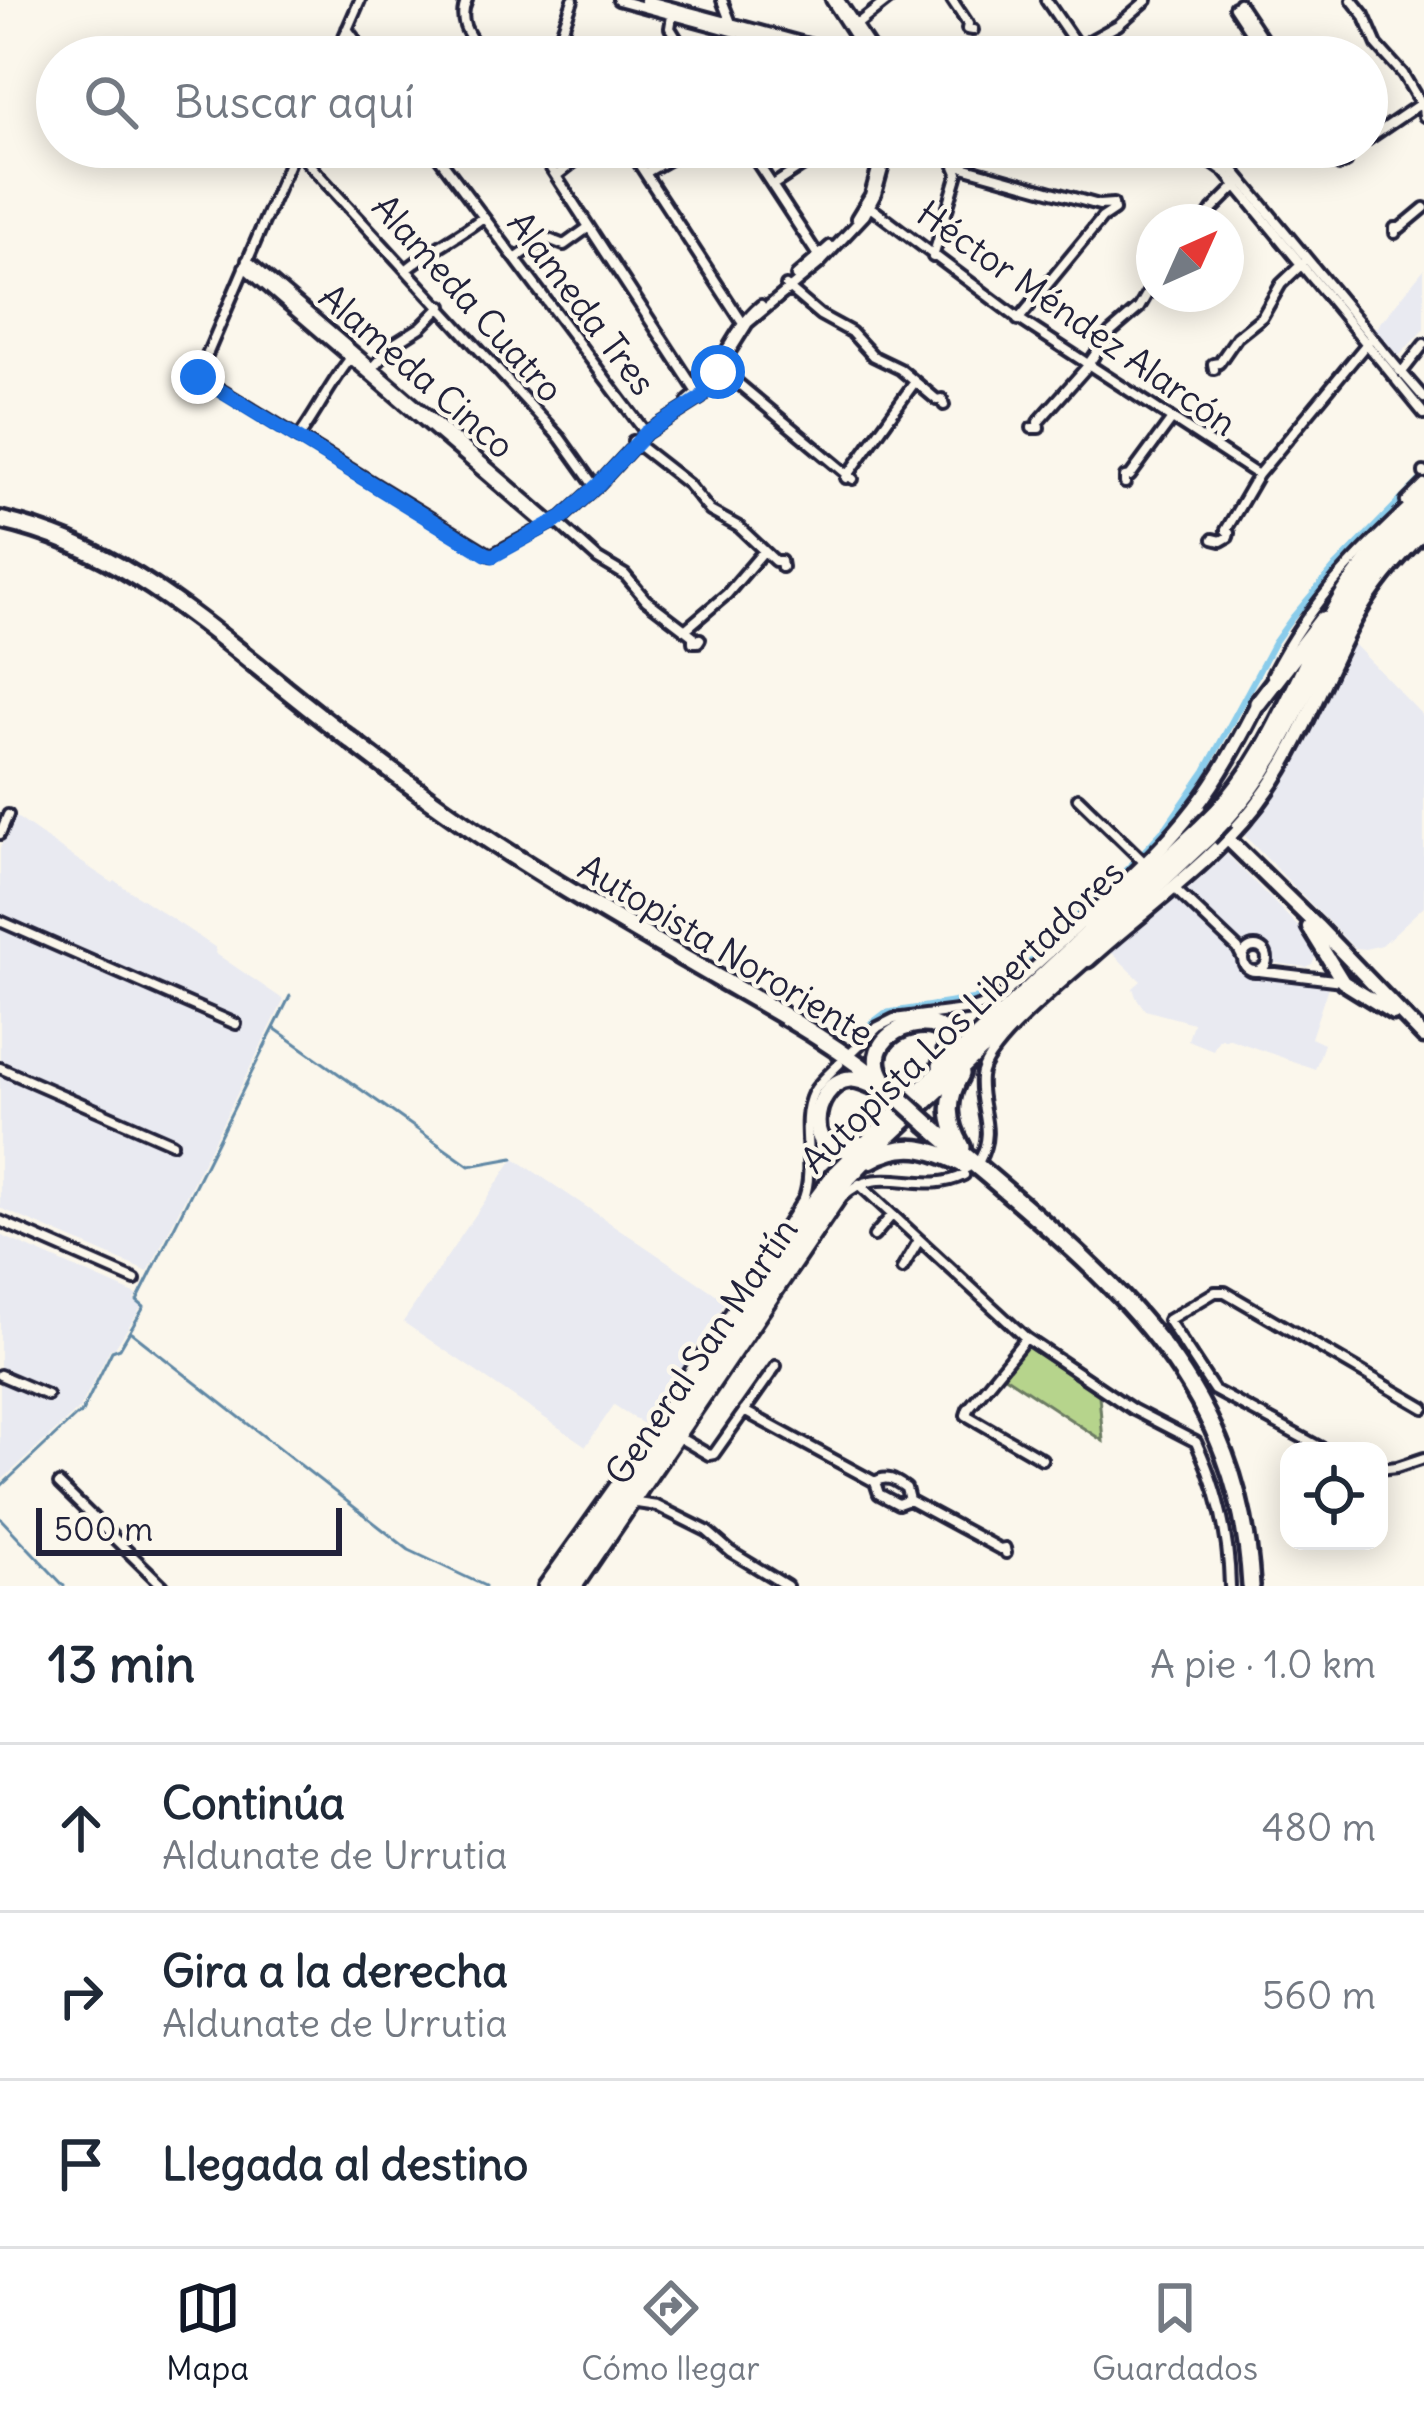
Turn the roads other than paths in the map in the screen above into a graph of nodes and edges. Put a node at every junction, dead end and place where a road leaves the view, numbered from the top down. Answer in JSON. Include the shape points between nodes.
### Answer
{"nodes":[{"id":1,"x":360,"y":0,"type":"edge"},
{"id":2,"x":464,"y":0,"type":"edge"},
{"id":3,"x":571,"y":0,"type":"edge"},
{"id":4,"x":618,"y":0,"type":"edge"},
{"id":5,"x":645,"y":0,"type":"edge"},
{"id":6,"x":722,"y":0,"type":"edge"},
{"id":7,"x":834,"y":0,"type":"edge"},
{"id":8,"x":888,"y":0,"type":"edge"},
{"id":9,"x":952,"y":0,"type":"edge"},
{"id":10,"x":1048,"y":0,"type":"edge"},
{"id":11,"x":1147,"y":0,"type":"edge"},
{"id":12,"x":1352,"y":0,"type":"edge"},
{"id":13,"x":1233,"y":2,"type":"edge"},
{"id":14,"x":672,"y":11,"type":"junction"},
{"id":15,"x":968,"y":24,"type":"dead end"},
{"id":16,"x":731,"y":27,"type":"junction"},
{"id":17,"x":853,"y":28,"type":"junction"},
{"id":18,"x":346,"y":31,"type":"junction"},
{"id":19,"x":344,"y":36,"type":"edge"},
{"id":20,"x":350,"y":36,"type":"edge"},
{"id":21,"x":471,"y":36,"type":"edge"},
{"id":22,"x":564,"y":36,"type":"edge"},
{"id":23,"x":675,"y":36,"type":"edge"},
{"id":24,"x":760,"y":36,"type":"edge"},
{"id":25,"x":769,"y":36,"type":"edge"},
{"id":26,"x":857,"y":36,"type":"edge"},
{"id":27,"x":860,"y":36,"type":"edge"},
{"id":28,"x":1071,"y":36,"type":"edge"},
{"id":29,"x":1100,"y":36,"type":"edge"},
{"id":30,"x":1253,"y":36,"type":"edge"},
{"id":31,"x":1256,"y":36,"type":"edge"},
{"id":32,"x":1373,"y":36,"type":"edge"},
{"id":33,"x":1388,"y":57,"type":"edge"},
{"id":34,"x":1423,"y":108,"type":"edge"},
{"id":35,"x":1388,"y":130,"type":"edge"},
{"id":36,"x":288,"y":168,"type":"edge"},
{"id":37,"x":315,"y":168,"type":"edge"},
{"id":38,"x":449,"y":168,"type":"edge"},
{"id":39,"x":554,"y":168,"type":"edge"},
{"id":40,"x":566,"y":168,"type":"edge"},
{"id":41,"x":650,"y":168,"type":"edge"},
{"id":42,"x":761,"y":168,"type":"edge"},
{"id":43,"x":797,"y":168,"type":"edge"},
{"id":44,"x":880,"y":168,"type":"edge"},
{"id":45,"x":1220,"y":168,"type":"edge"},
{"id":46,"x":1228,"y":168,"type":"edge"},
{"id":47,"x":646,"y":170,"type":"joint"},
{"id":48,"x":558,"y":175,"type":"junction"},
{"id":49,"x":1239,"y":182,"type":"junction"},
{"id":50,"x":772,"y":185,"type":"junction"},
{"id":51,"x":1218,"y":204,"type":"edge"},
{"id":52,"x":868,"y":207,"type":"junction"},
{"id":53,"x":1424,"y":208,"type":"edge"},
{"id":54,"x":485,"y":215,"type":"junction"},
{"id":55,"x":591,"y":225,"type":"junction"},
{"id":56,"x":1400,"y":228,"type":"dead end"},
{"id":57,"x":933,"y":256,"type":"junction"},
{"id":58,"x":517,"y":258,"type":"junction"},
{"id":59,"x":820,"y":259,"type":"junction"},
{"id":60,"x":1305,"y":261,"type":"junction"},
{"id":61,"x":246,"y":264,"type":"junction"},
{"id":62,"x":408,"y":269,"type":"junction"},
{"id":63,"x":787,"y":287,"type":"junction"},
{"id":64,"x":443,"y":308,"type":"junction"},
{"id":65,"x":1136,"y":308,"type":"edge"},
{"id":66,"x":1019,"y":320,"type":"junction"},
{"id":67,"x":745,"y":323,"type":"junction"},
{"id":68,"x":1369,"y":340,"type":"junction"},
{"id":69,"x":1424,"y":344,"type":"edge"},
{"id":70,"x":352,"y":355,"type":"junction"},
{"id":71,"x":1219,"y":363,"type":"dead end"},
{"id":72,"x":1086,"y":367,"type":"junction"},
{"id":73,"x":717,"y":368,"type":"junction"},
{"id":74,"x":372,"y":372,"type":"junction"},
{"id":75,"x":1399,"y":375,"type":"junction"},
{"id":76,"x":914,"y":382,"type":"junction"},
{"id":77,"x":700,"y":394,"type":"junction"},
{"id":78,"x":1424,"y":398,"type":"edge"},
{"id":79,"x":937,"y":400,"type":"dead end"},
{"id":80,"x":1424,"y":414,"type":"edge"},
{"id":81,"x":1170,"y":421,"type":"junction"},
{"id":82,"x":1038,"y":422,"type":"dead end"},
{"id":83,"x":646,"y":430,"type":"junction"},
{"id":84,"x":298,"y":438,"type":"junction"},
{"id":85,"x":634,"y":442,"type":"junction"},
{"id":86,"x":1130,"y":476,"type":"dead end"},
{"id":87,"x":1257,"y":477,"type":"junction"},
{"id":88,"x":595,"y":484,"type":"junction"},
{"id":89,"x":1424,"y":488,"type":"edge"},
{"id":90,"x":1424,"y":503,"type":"edge"},
{"id":91,"x":1424,"y":518,"type":"edge"},
{"id":92,"x":0,"y":523,"type":"edge"},
{"id":93,"x":551,"y":523,"type":"junction"},
{"id":94,"x":1226,"y":530,"type":"dead end"},
{"id":95,"x":1424,"y":531,"type":"edge"},
{"id":96,"x":764,"y":552,"type":"junction"},
{"id":97,"x":775,"y":561,"type":"dead end"},
{"id":98,"x":1357,"y":575,"type":"junction"},
{"id":99,"x":1258,"y":703,"type":"junction"},
{"id":100,"x":1078,"y":798,"type":"dead end"},
{"id":101,"x":1196,"y":808,"type":"junction"},
{"id":102,"x":8,"y":815,"type":"dead end"},
{"id":103,"x":1222,"y":815,"type":"junction"},
{"id":104,"x":0,"y":834,"type":"edge"},
{"id":105,"x":1211,"y":834,"type":"junction"},
{"id":106,"x":1145,"y":863,"type":"junction"},
{"id":107,"x":1174,"y":888,"type":"junction"},
{"id":108,"x":1298,"y":910,"type":"junction"},
{"id":109,"x":0,"y":921,"type":"edge"},
{"id":110,"x":1084,"y":922,"type":"junction"},
{"id":111,"x":1245,"y":953,"type":"junction"},
{"id":112,"x":1343,"y":953,"type":"junction"},
{"id":113,"x":1328,"y":959,"type":"junction"},
{"id":114,"x":1088,"y":960,"type":"junction"},
{"id":115,"x":1267,"y":960,"type":"junction"},
{"id":116,"x":1259,"y":971,"type":"junction"},
{"id":117,"x":1343,"y":982,"type":"junction"},
{"id":118,"x":1368,"y":990,"type":"junction"},
{"id":119,"x":1025,"y":999,"type":"junction"},
{"id":120,"x":236,"y":1024,"type":"dead end"},
{"id":121,"x":1420,"y":1033,"type":"edge"},
{"id":122,"x":852,"y":1052,"type":"dead end"},
{"id":123,"x":976,"y":1052,"type":"junction"},
{"id":124,"x":839,"y":1064,"type":"dead end"},
{"id":125,"x":0,"y":1068,"type":"edge"},
{"id":126,"x":935,"y":1076,"type":"junction"},
{"id":127,"x":887,"y":1093,"type":"junction"},
{"id":128,"x":868,"y":1140,"type":"junction"},
{"id":129,"x":172,"y":1143,"type":"dead end"},
{"id":130,"x":972,"y":1167,"type":"junction"},
{"id":131,"x":855,"y":1178,"type":"junction"},
{"id":132,"x":892,"y":1215,"type":"junction"},
{"id":133,"x":0,"y":1221,"type":"edge"},
{"id":134,"x":874,"y":1237,"type":"dead end"},
{"id":135,"x":919,"y":1240,"type":"junction"},
{"id":136,"x":902,"y":1269,"type":"dead end"},
{"id":137,"x":135,"y":1280,"type":"dead end"},
{"id":138,"x":1026,"y":1338,"type":"junction"},
{"id":139,"x":776,"y":1366,"type":"dead end"},
{"id":140,"x":0,"y":1375,"type":"edge"},
{"id":141,"x":47,"y":1395,"type":"dead end"},
{"id":142,"x":1424,"y":1408,"type":"edge"},
{"id":143,"x":744,"y":1411,"type":"junction"},
{"id":144,"x":680,"y":1438,"type":"junction"},
{"id":145,"x":1311,"y":1442,"type":"edge"},
{"id":146,"x":1424,"y":1458,"type":"edge"},
{"id":147,"x":1042,"y":1459,"type":"dead end"},
{"id":148,"x":1388,"y":1468,"type":"edge"},
{"id":149,"x":875,"y":1482,"type":"junction"},
{"id":150,"x":59,"y":1484,"type":"dead end"},
{"id":151,"x":910,"y":1500,"type":"junction"},
{"id":152,"x":637,"y":1503,"type":"junction"},
{"id":153,"x":1000,"y":1549,"type":"dead end"},
{"id":154,"x":163,"y":1586,"type":"edge"},
{"id":155,"x":543,"y":1586,"type":"edge"},
{"id":156,"x":554,"y":1586,"type":"edge"},
{"id":157,"x":568,"y":1586,"type":"edge"},
{"id":158,"x":578,"y":1586,"type":"edge"},
{"id":159,"x":787,"y":1586,"type":"edge"},
{"id":160,"x":1230,"y":1586,"type":"edge"},
{"id":161,"x":1248,"y":1586,"type":"edge"}],
"edges":[{"from":1,"to":18,"type":"street"},
{"from":2,"to":21,"type":"street"},
{"from":3,"to":22,"type":"street"},
{"from":4,"to":14,"type":"street"},
{"from":5,"to":14,"type":"street"},
{"from":6,"to":16,"type":"street"},
{"from":7,"to":17,"type":"street"},
{"from":8,"to":17,"type":"street"},
{"from":9,"to":15,"type":"street"},
{"from":10,"to":28,"type":"street"},
{"from":11,"to":29,"type":"street"},
{"from":12,"to":32,"type":"street"},
{"from":13,"to":30,"type":"street"},
{"from":13,"to":31,"type":"street"},
{"from":14,"to":16,"type":"street"},
{"from":14,"to":23,"type":"street"},
{"from":16,"to":24,"type":"street"},
{"from":16,"to":25,"type":"street"},
{"from":17,"to":26,"type":"street"},
{"from":17,"to":27,"type":"street"},
{"from":18,"to":19,"type":"street"},
{"from":18,"to":20,"type":"street"},
{"from":33,"to":34,"type":"street"},
{"from":34,"to":35,"type":"street"},
{"from":36,"to":61,"type":"street"},
{"from":37,"to":62,"type":"street","name":"Alameda Cuatro"},
{"from":38,"to":54,"type":"street","name":"Alameda Tres"},
{"from":39,"to":48,"type":"street"},
{"from":40,"to":48,"type":"street"},
{"from":41,"to":47,"type":"street"},
{"from":42,"to":50,"type":"street"},
{"from":43,"to":50,"type":"street"},
{"from":44,"to":52,"type":"street"},
{"from":45,"to":49,"type":"street"},
{"from":46,"to":49,"type":"street"},
{"from":47,"to":67,"type":"street"},
{"from":48,"to":55,"type":"street"},
{"from":49,"to":51,"type":"street"},
{"from":49,"to":60,"type":"street"},
{"from":50,"to":59,"type":"street"},
{"from":52,"to":57,"type":"street","name":"Héctor Méndez Alarcón"},
{"from":52,"to":59,"type":"street"},
{"from":53,"to":56,"type":"street"},
{"from":54,"to":58,"type":"street","name":"Alameda Tres"},
{"from":54,"to":62,"type":"street"},
{"from":55,"to":58,"type":"street","via":[[566,244],[546,238]]},
{"from":55,"to":77,"type":"street"},
{"from":57,"to":66,"type":"street","name":"Héctor Méndez Alarcón"},
{"from":57,"to":66,"type":"street","via":[[962,170],[1114,206]]},
{"from":58,"to":83,"type":"street","name":"Alameda Tres"},
{"from":59,"to":63,"type":"street"},
{"from":60,"to":68,"type":"street"},
{"from":60,"to":71,"type":"street"},
{"from":61,"to":70,"type":"street","name":"Alameda Cinco"},
{"from":61,"to":84,"type":"street","via":[[198,376]]},
{"from":62,"to":64,"type":"street","name":"Alameda Cuatro"},
{"from":63,"to":67,"type":"street"},
{"from":63,"to":76,"type":"street"},
{"from":64,"to":74,"type":"street"},
{"from":64,"to":88,"type":"street","name":"Alameda Cuatro","via":[[559,432]]},
{"from":65,"to":72,"type":"street"},
{"from":66,"to":72,"type":"street","name":"Héctor Méndez Alarcón"},
{"from":67,"to":73,"type":"street"},
{"from":68,"to":75,"type":"street"},
{"from":68,"to":87,"type":"street"},
{"from":69,"to":75,"type":"street"},
{"from":70,"to":74,"type":"street","name":"Alameda Cinco"},
{"from":70,"to":84,"type":"street"},
{"from":72,"to":81,"type":"street","name":"Héctor Méndez Alarcón"},
{"from":72,"to":82,"type":"street"},
{"from":73,"to":76,"type":"street","via":[[849,479]]},
{"from":73,"to":77,"type":"street"},
{"from":74,"to":93,"type":"street","name":"Alameda Cinco"},
{"from":75,"to":78,"type":"street"},
{"from":75,"to":80,"type":"street"},
{"from":76,"to":79,"type":"street"},
{"from":77,"to":83,"type":"street"},
{"from":81,"to":86,"type":"street"},
{"from":81,"to":87,"type":"street","name":"Héctor Méndez Alarcón"},
{"from":83,"to":85,"type":"street"},
{"from":84,"to":93,"type":"street","via":[[486,554]]},
{"from":85,"to":88,"type":"street"},
{"from":85,"to":96,"type":"street"},
{"from":87,"to":94,"type":"street"},
{"from":88,"to":93,"type":"street"},
{"from":89,"to":99,"type":"street","via":[[1308,615]]},
{"from":90,"to":98,"type":"highway","name":"Autopista Los Libertadores"},
{"from":91,"to":103,"type":"highway","name":"Autopista Los Libertadores","via":[[1358,593],[1280,747]]},
{"from":92,"to":127,"type":"highway","name":"Autopista Nororiente","via":[[67,540],[138,576],[448,812],[823,1038]]},
{"from":93,"to":96,"type":"street","name":"Alameda Cinco","via":[[689,632]]},
{"from":95,"to":105,"type":"main road","via":[[1369,595],[1275,779],[1254,808]]},
{"from":96,"to":97,"type":"street"},
{"from":98,"to":99,"type":"highway"},
{"from":98,"to":103,"type":"highway","name":"Autopista Los Libertadores"},
{"from":99,"to":101,"type":"main road"},
{"from":100,"to":106,"type":"street"},
{"from":101,"to":105,"type":"main road"},
{"from":101,"to":106,"type":"main road"},
{"from":102,"to":104,"type":"street"},
{"from":103,"to":105,"type":"highway","name":"Autopista Los Libertadores","bridge":true},
{"from":105,"to":107,"type":"main road"},
{"from":105,"to":108,"type":"main road"},
{"from":105,"to":119,"type":"highway","name":"Autopista Los Libertadores"},
{"from":106,"to":110,"type":"main road"},
{"from":107,"to":111,"type":"street"},
{"from":107,"to":114,"type":"main road"},
{"from":108,"to":112,"type":"main road"},
{"from":108,"to":113,"type":"main road"},
{"from":109,"to":120,"type":"street"},
{"from":110,"to":119,"type":"highway"},
{"from":110,"to":122,"type":"street","via":[[999,999],[889,1021]]},
{"from":111,"to":115,"type":"street","via":[[1260,948]]},
{"from":111,"to":116,"type":"street","via":[[1247,969]]},
{"from":112,"to":113,"type":"main road"},
{"from":112,"to":118,"type":"main road"},
{"from":113,"to":115,"type":"street","via":[[1318,972],[1276,969]]},
{"from":113,"to":117,"type":"main road"},
{"from":114,"to":119,"type":"highway"},
{"from":114,"to":130,"type":"street","via":[[987,1059],[981,1084],[988,1135]]},
{"from":115,"to":116,"type":"street"},
{"from":116,"to":117,"type":"street"},
{"from":117,"to":118,"type":"main road"},
{"from":118,"to":121,"type":"main road"},
{"from":119,"to":123,"type":"highway","name":"Autopista Los Libertadores"},
{"from":119,"to":126,"type":"highway","name":"Autopista Los Libertadores"},
{"from":123,"to":130,"type":"highway","via":[[957,1079],[949,1111]]},
{"from":123,"to":131,"type":"highway","name":"Autopista Los Libertadores"},
{"from":124,"to":155,"type":"street","name":"General San Martín","via":[[809,1106],[804,1198]]},
{"from":125,"to":129,"type":"street"},
{"from":126,"to":127,"type":"highway","via":[[946,1039],[934,1025],[912,1023],[878,1055]]},
{"from":126,"to":128,"type":"highway","name":"Autopista Los Libertadores"},
{"from":127,"to":128,"type":"highway","via":[[854,1079],[838,1083],[816,1118],[831,1147]]},
{"from":127,"to":130,"type":"highway","name":"Autopista Nororiente","bridge":true},
{"from":128,"to":156,"type":"highway","name":"Autopista Los Libertadores","via":[[801,1220]]},
{"from":130,"to":131,"type":"street","via":[[938,1183]]},
{"from":130,"to":131,"type":"highway","via":[[907,1147],[878,1155]]},
{"from":130,"to":161,"type":"highway","name":"Autopista Nororiente","via":[[1117,1300],[1175,1370],[1226,1478]]},
{"from":131,"to":132,"type":"street"},
{"from":131,"to":144,"type":"street","name":"General San Martín"},
{"from":131,"to":157,"type":"highway","name":"Autopista Los Libertadores","via":[[814,1220]]},
{"from":132,"to":134,"type":"street"},
{"from":132,"to":135,"type":"street"},
{"from":133,"to":137,"type":"street"},
{"from":135,"to":136,"type":"street"},
{"from":135,"to":138,"type":"street"},
{"from":138,"to":147,"type":"street","via":[[966,1415]]},
{"from":138,"to":160,"type":"street","via":[[1194,1440],[1222,1516]]},
{"from":139,"to":143,"type":"street"},
{"from":140,"to":141,"type":"street"},
{"from":142,"to":145,"type":"street","via":[[1221,1291],[1168,1322],[1214,1390]]},
{"from":143,"to":144,"type":"street","via":[[714,1454]]},
{"from":143,"to":149,"type":"street"},
{"from":144,"to":152,"type":"street","name":"General San Martín"},
{"from":146,"to":148,"type":"street"},
{"from":149,"to":151,"type":"street","via":[[898,1504]]},
{"from":149,"to":151,"type":"street","via":[[890,1479]]},
{"from":150,"to":154,"type":"street"},
{"from":151,"to":153,"type":"street"},
{"from":152,"to":158,"type":"street","name":"General San Martín"},
{"from":152,"to":159,"type":"street","via":[[706,1531]]}]}
